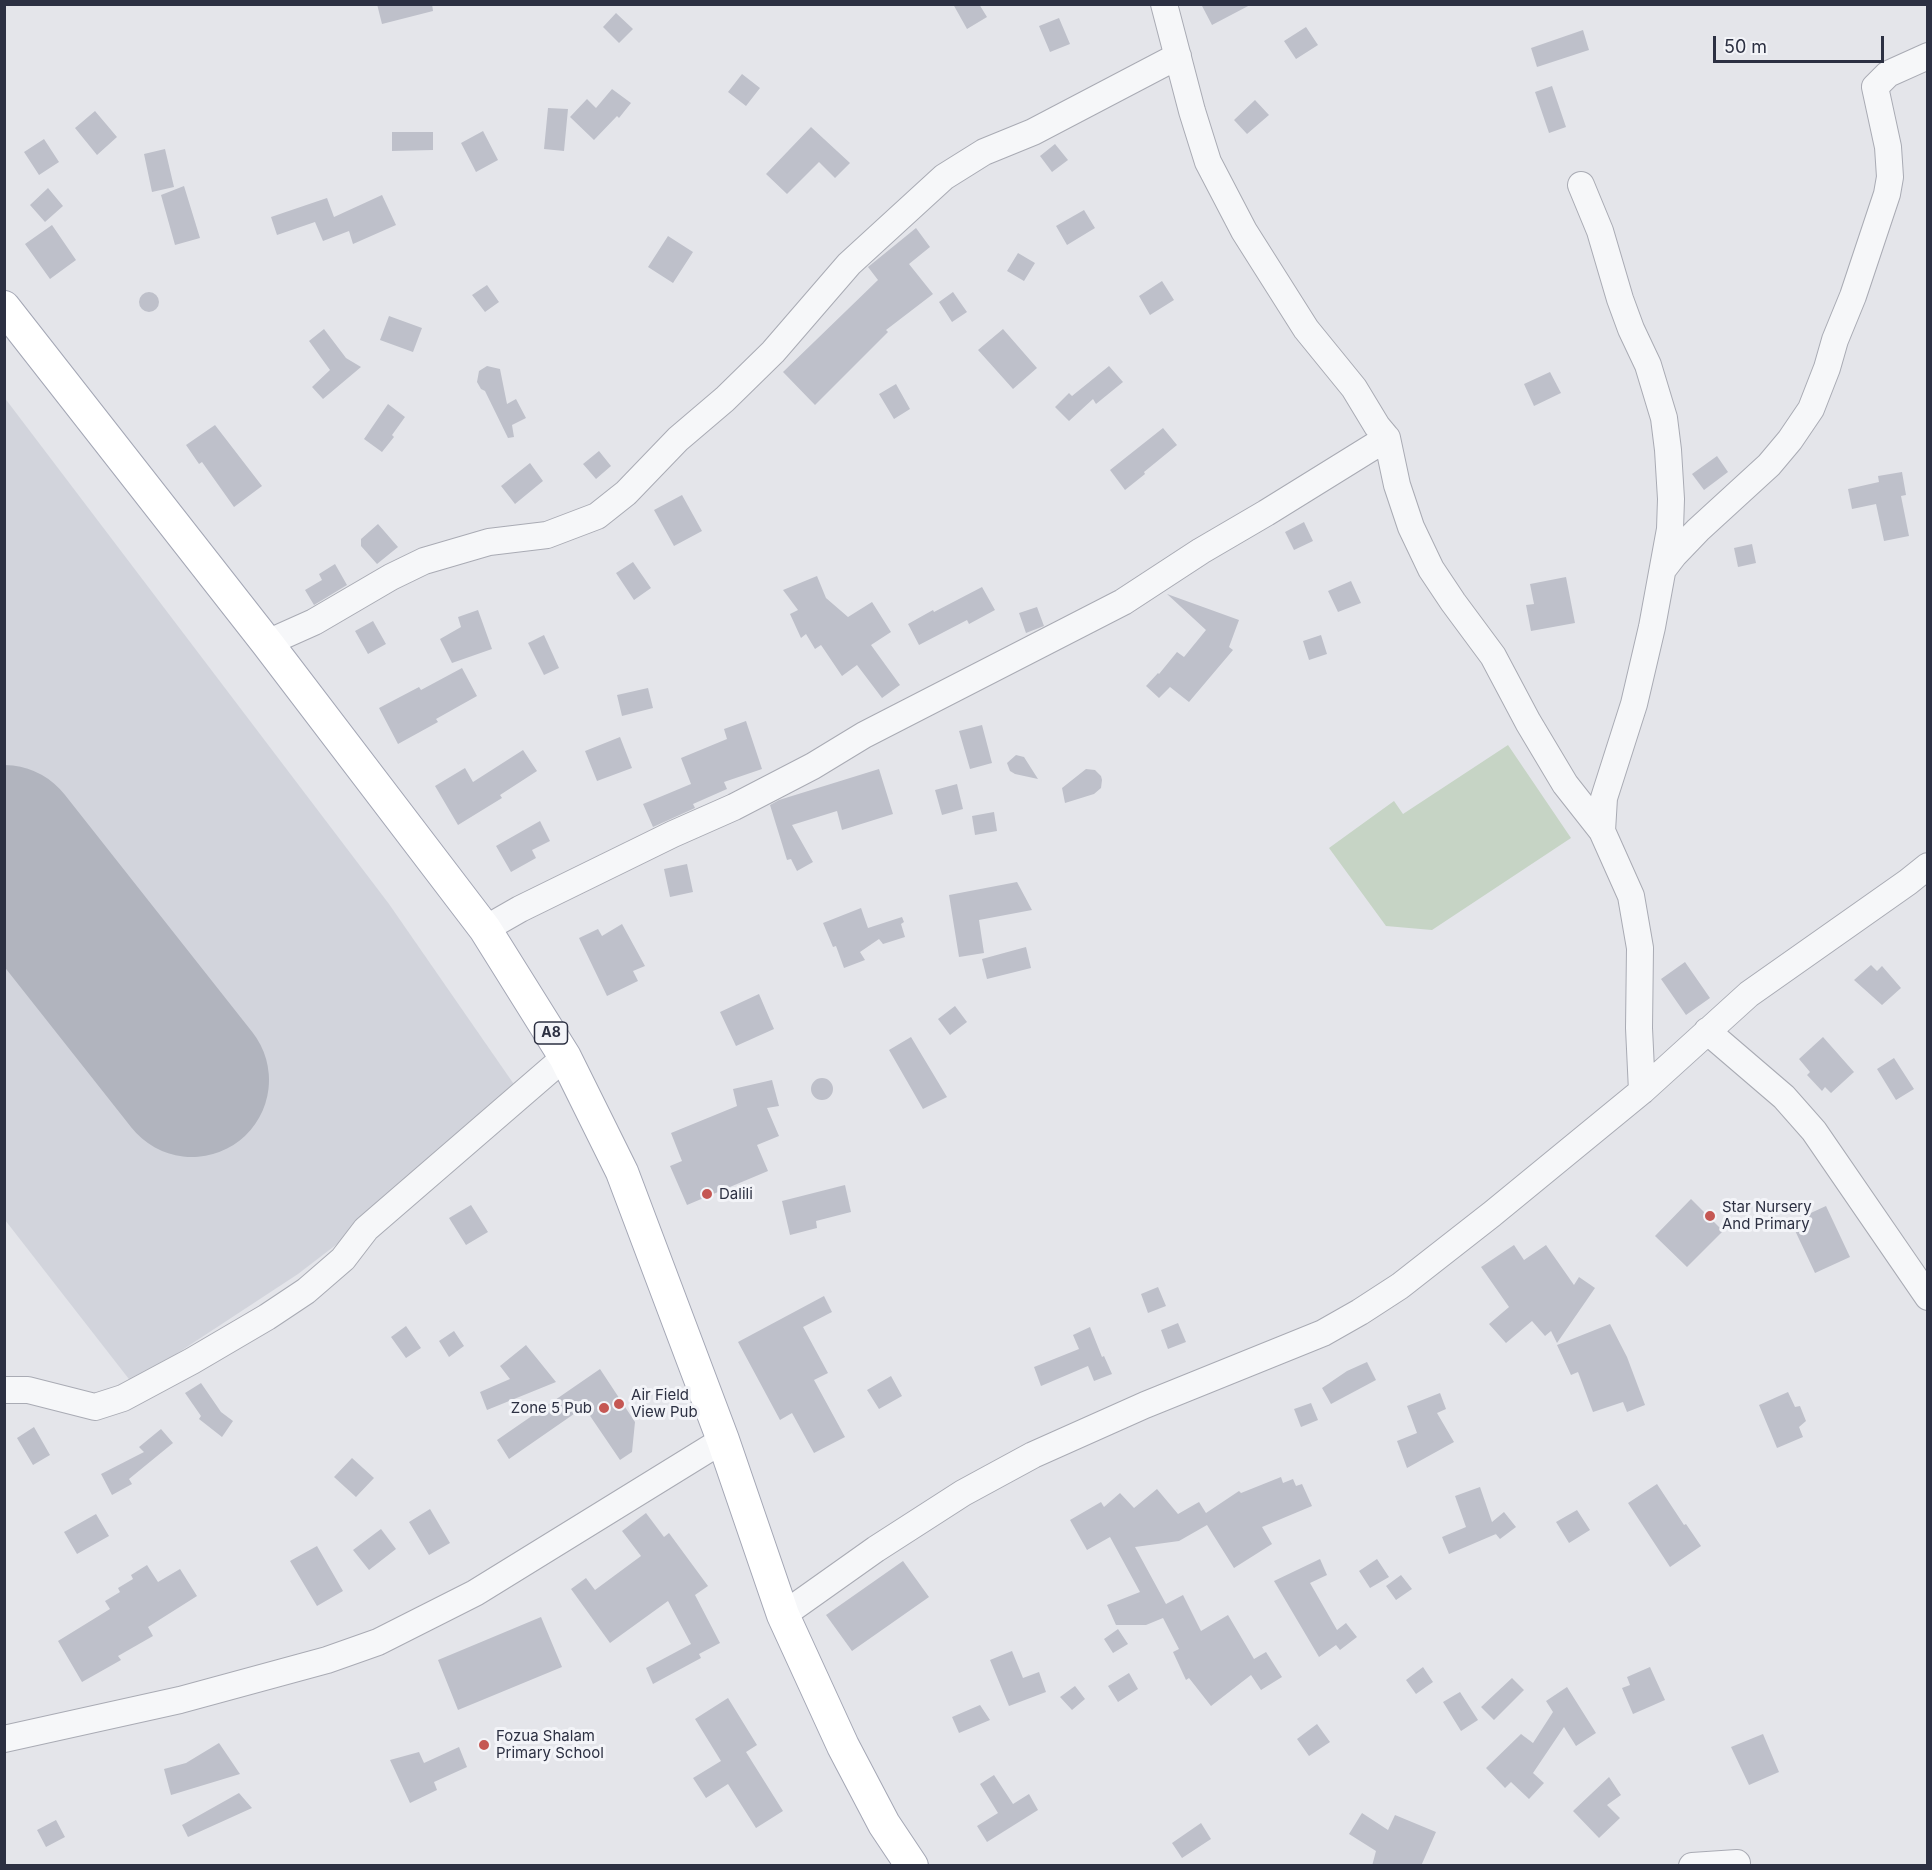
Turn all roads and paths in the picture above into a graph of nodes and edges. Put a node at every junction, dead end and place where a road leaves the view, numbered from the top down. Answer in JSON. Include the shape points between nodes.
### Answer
{"nodes":[{"id":1,"x":1164,"y":4,"type":"edge"},
{"id":2,"x":1178,"y":56,"type":"junction"},
{"id":3,"x":1928,"y":56,"type":"edge"},
{"id":4,"x":1581,"y":185,"type":"dead end"},
{"id":5,"x":4,"y":307,"type":"edge"},
{"id":6,"x":1386,"y":438,"type":"junction"},
{"id":7,"x":1664,"y":568,"type":"junction"},
{"id":8,"x":267,"y":644,"type":"junction"},
{"id":9,"x":1602,"y":831,"type":"junction"},
{"id":10,"x":1928,"y":866,"type":"edge"},
{"id":11,"x":485,"y":928,"type":"junction"},
{"id":12,"x":1707,"y":1031,"type":"junction"},
{"id":13,"x":566,"y":1057,"type":"junction"},
{"id":14,"x":1641,"y":1091,"type":"junction"},
{"id":15,"x":1928,"y":1297,"type":"edge"},
{"id":16,"x":4,"y":1390,"type":"edge"},
{"id":17,"x":723,"y":1440,"type":"junction"},
{"id":18,"x":783,"y":1615,"type":"junction"},
{"id":19,"x":4,"y":1739,"type":"edge"},
{"id":20,"x":1737,"y":1863,"type":"dead end"},
{"id":21,"x":912,"y":1866,"type":"edge"},
{"id":22,"x":1692,"y":1866,"type":"edge"}],
"edges":[{"from":1,"to":2,"type":"street"},
{"from":2,"to":6,"type":"street","via":[[1208,162],[1244,231],[1306,329],[1354,388]]},
{"from":2,"to":8,"type":"street","via":[[1033,132],[984,152],[944,177],[849,264],[773,352],[725,399],[597,516],[547,535],[489,542],[424,561]]},
{"from":3,"to":7,"type":"street","via":[[1888,74],[1875,87],[1888,147],[1887,194],[1811,410],[1769,465],[1698,530]]},
{"from":4,"to":7,"type":"street","via":[[1664,418],[1671,499]]},
{"from":5,"to":8,"type":"main road","number":"A8"},
{"from":6,"to":9,"type":"street","via":[[1407,516],[1431,569],[1493,656],[1565,784]]},
{"from":6,"to":11,"type":"street","via":[[1123,602],[864,735],[734,807]]},
{"from":7,"to":9,"type":"street","via":[[1634,704],[1604,798]]},
{"from":8,"to":11,"type":"main road","number":"A8"},
{"from":9,"to":14,"type":"street","via":[[1630,896],[1640,948]]},
{"from":10,"to":12,"type":"street","via":[[1749,994]]},
{"from":11,"to":13,"type":"main road","number":"A8"},
{"from":12,"to":14,"type":"street"},
{"from":12,"to":15,"type":"street","via":[[1784,1097],[1814,1131]]},
{"from":13,"to":16,"type":"street","via":[[366,1229],[344,1259],[314,1285],[258,1322],[123,1398],[95,1407],[28,1390]]},
{"from":13,"to":17,"type":"main road","number":"A8","via":[[622,1172]]},
{"from":14,"to":18,"type":"street","via":[[1492,1214],[1360,1312],[1323,1333],[1145,1405],[1023,1461],[963,1493]]},
{"from":17,"to":18,"type":"main road","number":"A8"},
{"from":17,"to":19,"type":"street","via":[[475,1593],[378,1642],[180,1700]]},
{"from":18,"to":21,"type":"main road","number":"A8","via":[[843,1746],[884,1824]]},
{"from":20,"to":22,"type":"street"}]}
